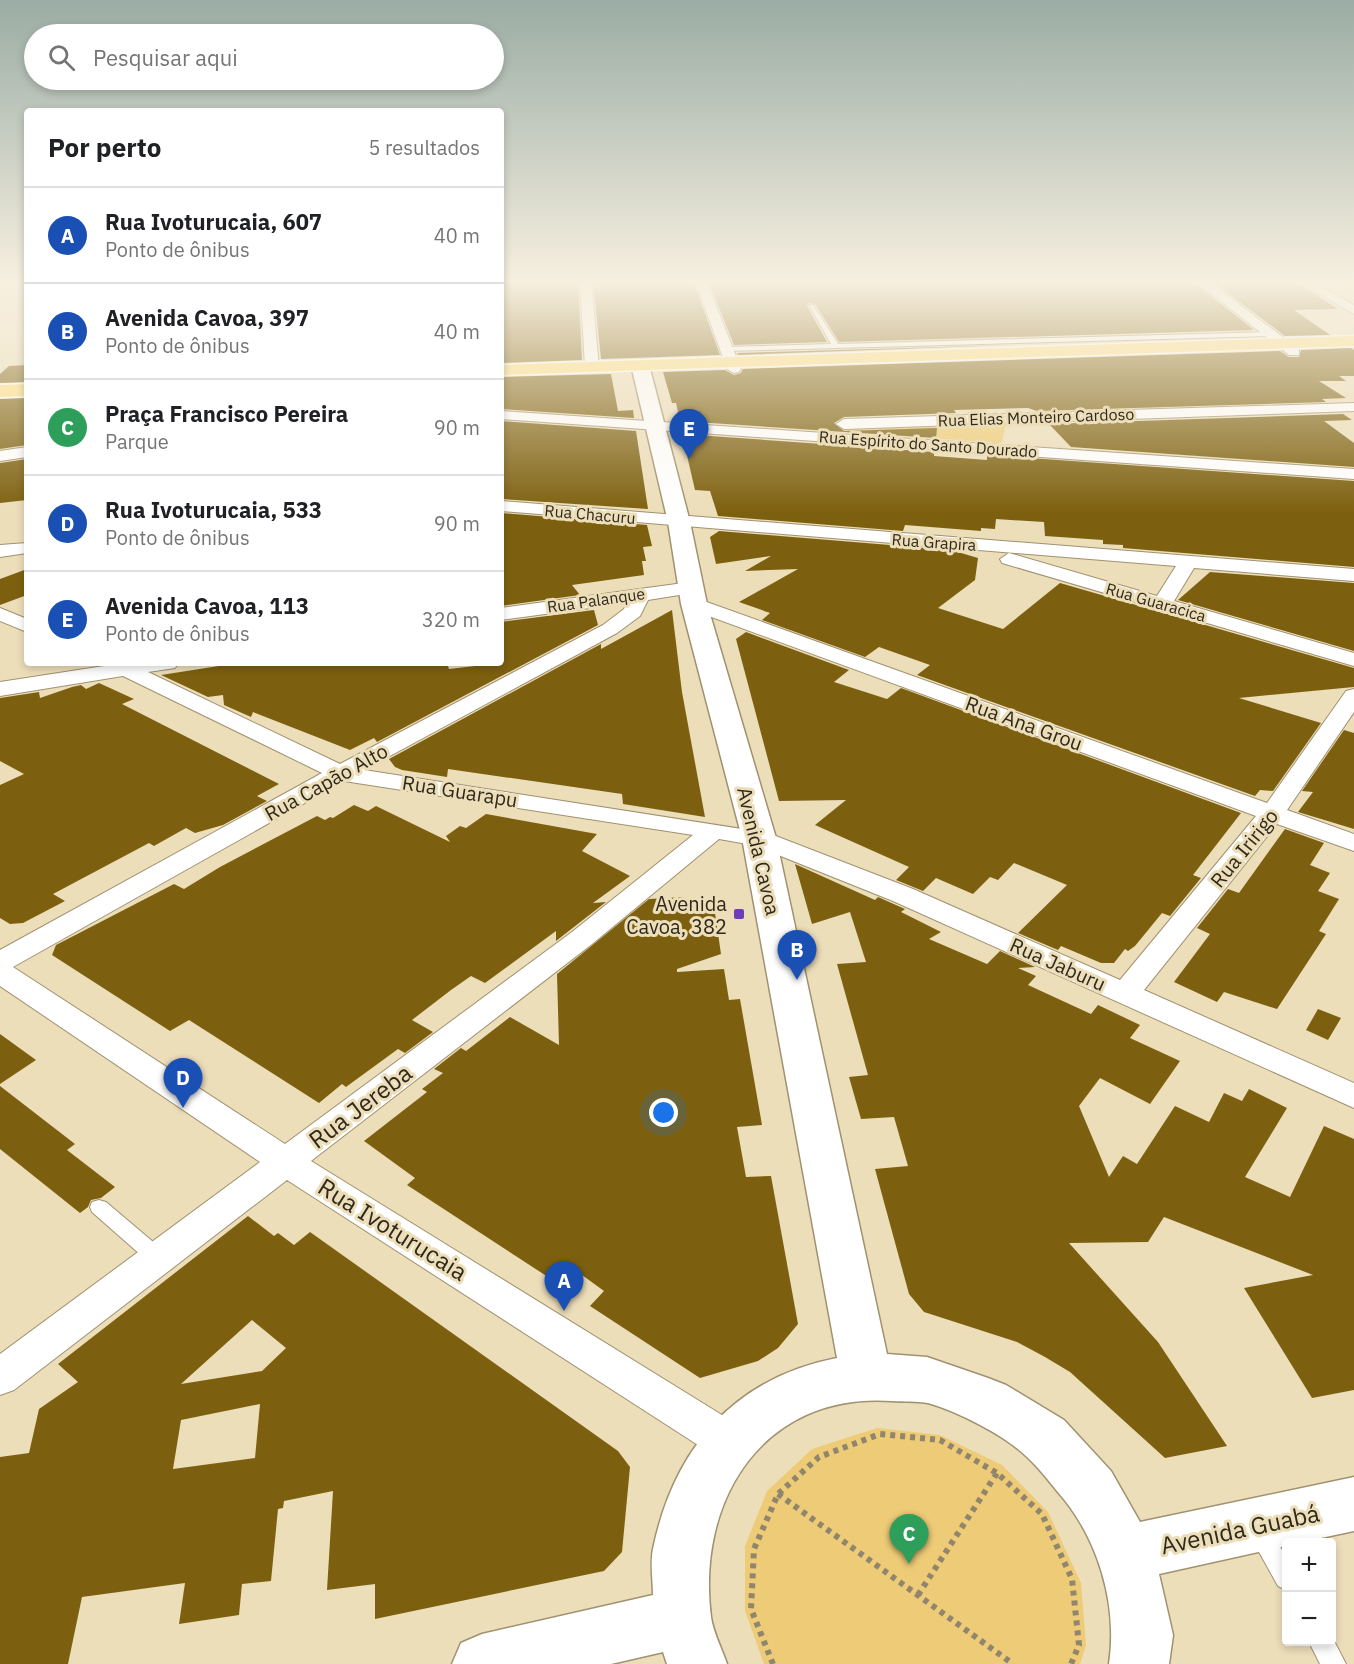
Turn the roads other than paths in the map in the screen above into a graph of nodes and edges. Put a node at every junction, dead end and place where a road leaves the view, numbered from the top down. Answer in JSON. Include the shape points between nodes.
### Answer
{"nodes":[{"id":1,"x":591,"y":358,"type":"edge"},
{"id":2,"x":746,"y":358,"type":"edge"},
{"id":3,"x":798,"y":358,"type":"edge"},
{"id":4,"x":730,"y":360,"type":"junction"},
{"id":5,"x":592,"y":367,"type":"junction"},
{"id":6,"x":640,"y":368,"type":"junction"},
{"id":7,"x":504,"y":370,"type":"edge"},
{"id":8,"x":504,"y":376,"type":"edge"},
{"id":9,"x":24,"y":384,"type":"edge"},
{"id":10,"x":0,"y":385,"type":"edge"},
{"id":11,"x":24,"y":390,"type":"edge"},
{"id":12,"x":0,"y":391,"type":"edge"},
{"id":13,"x":1354,"y":407,"type":"edge"},
{"id":14,"x":504,"y":415,"type":"edge"},
{"id":15,"x":653,"y":424,"type":"junction"},
{"id":16,"x":717,"y":428,"type":"junction"},
{"id":17,"x":1026,"y":434,"type":"junction"},
{"id":18,"x":24,"y":452,"type":"edge"},
{"id":19,"x":0,"y":456,"type":"edge"},
{"id":20,"x":1354,"y":474,"type":"edge"},
{"id":21,"x":504,"y":506,"type":"edge"},
{"id":22,"x":679,"y":522,"type":"junction"},
{"id":23,"x":957,"y":544,"type":"junction"},
{"id":24,"x":24,"y":548,"type":"edge"},
{"id":25,"x":0,"y":551,"type":"edge"},
{"id":26,"x":1188,"y":562,"type":"junction"},
{"id":27,"x":1354,"y":575,"type":"edge"},
{"id":28,"x":641,"y":594,"type":"junction"},
{"id":29,"x":693,"y":596,"type":"junction"},
{"id":30,"x":1162,"y":604,"type":"junction"},
{"id":31,"x":0,"y":614,"type":"edge"},
{"id":32,"x":504,"y":614,"type":"edge"},
{"id":33,"x":24,"y":625,"type":"edge"},
{"id":34,"x":1354,"y":660,"type":"edge"},
{"id":35,"x":119,"y":666,"type":"edge"},
{"id":36,"x":0,"y":689,"type":"edge"},
{"id":37,"x":1354,"y":696,"type":"edge"},
{"id":38,"x":340,"y":773,"type":"junction"},
{"id":39,"x":1273,"y":812,"type":"junction"},
{"id":40,"x":715,"y":830,"type":"junction"},
{"id":41,"x":759,"y":838,"type":"junction"},
{"id":42,"x":1354,"y":843,"type":"edge"},
{"id":43,"x":0,"y":962,"type":"edge"},
{"id":44,"x":0,"y":972,"type":"edge"},
{"id":45,"x":1125,"y":994,"type":"junction"},
{"id":46,"x":1354,"y":1096,"type":"edge"},
{"id":47,"x":286,"y":1162,"type":"junction"},
{"id":48,"x":99,"y":1207,"type":"dead end"},
{"id":49,"x":159,"y":1258,"type":"junction"},
{"id":50,"x":866,"y":1376,"type":"junction"},
{"id":51,"x":0,"y":1377,"type":"edge"},
{"id":52,"x":729,"y":1442,"type":"junction"},
{"id":53,"x":1354,"y":1504,"type":"edge"},
{"id":54,"x":1256,"y":1525,"type":"junction"},
{"id":55,"x":1126,"y":1553,"type":"junction"},
{"id":56,"x":1282,"y":1569,"type":"edge"},
{"id":57,"x":689,"y":1641,"type":"edge"},
{"id":58,"x":1324,"y":1646,"type":"edge"},
{"id":59,"x":482,"y":1664,"type":"edge"},
{"id":60,"x":1139,"y":1664,"type":"edge"},
{"id":61,"x":1334,"y":1664,"type":"edge"}],
"edges":[{"from":1,"to":5,"type":"street"},
{"from":2,"to":4,"type":"lane"},
{"from":3,"to":4,"type":"main road"},
{"from":4,"to":6,"type":"main road"},
{"from":5,"to":6,"type":"main road"},
{"from":5,"to":7,"type":"main road"},
{"from":6,"to":8,"type":"main road"},
{"from":6,"to":15,"type":"street","name":"Avenida Cavoa"},
{"from":9,"to":10,"type":"main road"},
{"from":11,"to":12,"type":"main road"},
{"from":13,"to":17,"type":"street","name":"Rua Elias Monteiro Cardoso"},
{"from":14,"to":15,"type":"street","name":"Rua Espírito do Santo Dourado"},
{"from":15,"to":16,"type":"street","name":"Rua Espírito do Santo Dourado"},
{"from":15,"to":22,"type":"street","name":"Avenida Cavoa"},
{"from":16,"to":17,"type":"street","name":"Rua Espírito do Santo Dourado"},
{"from":16,"to":17,"type":"street","name":"Rua Elias Monteiro Cardoso"},
{"from":17,"to":20,"type":"street","name":"Rua Espírito do Santo Dourado"},
{"from":18,"to":19,"type":"street"},
{"from":21,"to":22,"type":"street","name":"Rua Chacuru"},
{"from":22,"to":23,"type":"street","name":"Rua Grapira"},
{"from":22,"to":29,"type":"street","name":"Avenida Cavoa"},
{"from":23,"to":26,"type":"street","name":"Rua Grapira"},
{"from":23,"to":30,"type":"street","name":"Rua Guaracica"},
{"from":24,"to":25,"type":"street"},
{"from":26,"to":27,"type":"street","name":"Rua Grapira"},
{"from":26,"to":30,"type":"street"},
{"from":28,"to":29,"type":"street","name":"Rua Palanque"},
{"from":28,"to":32,"type":"street","name":"Rua Palanque"},
{"from":28,"to":38,"type":"street","name":"Rua Capão Alto","via":[[633,612],[610,629]]},
{"from":29,"to":39,"type":"street","name":"Rua Ana Grou"},
{"from":29,"to":41,"type":"street","name":"Avenida Cavoa"},
{"from":30,"to":34,"type":"street","name":"Rua Guaracica"},
{"from":31,"to":33,"type":"street"},
{"from":35,"to":36,"type":"street"},
{"from":35,"to":38,"type":"street","name":"Rua Guarapu"},
{"from":37,"to":39,"type":"street","name":"Rua Iririgo"},
{"from":38,"to":40,"type":"street","name":"Rua Guarapu"},
{"from":38,"to":43,"type":"street","name":"Rua Capão Alto"},
{"from":39,"to":42,"type":"street","name":"Rua Ana Grou"},
{"from":39,"to":45,"type":"street","name":"Rua Iririgo"},
{"from":40,"to":41,"type":"street","name":"Rua Guarapu"},
{"from":40,"to":47,"type":"street","name":"Rua Jereba","via":[[582,938]]},
{"from":41,"to":45,"type":"street","name":"Rua Jaburu","via":[[903,895]]},
{"from":41,"to":50,"type":"street","name":"Avenida Cavoa"},
{"from":44,"to":47,"type":"street","name":"Rua Ivoturucaia"},
{"from":45,"to":46,"type":"street","name":"Rua Jaburu"},
{"from":47,"to":49,"type":"street","name":"Rua Jereba"},
{"from":47,"to":52,"type":"street","name":"Rua Ivoturucaia"},
{"from":48,"to":49,"type":"lane"},
{"from":49,"to":51,"type":"street","name":"Rua Jereba"},
{"from":50,"to":52,"type":"street","via":[[814,1386],[768,1408]]},
{"from":50,"to":55,"type":"street","via":[[927,1380],[988,1402],[1044,1438],[1092,1490]]},
{"from":52,"to":57,"type":"street","via":[[698,1491],[681,1551]]},
{"from":53,"to":54,"type":"street","name":"Avenida Guabá"},
{"from":54,"to":55,"type":"street","name":"Avenida Guabá"},
{"from":54,"to":56,"type":"lane"},
{"from":55,"to":60,"type":"street","via":[[1143,1635]]},
{"from":57,"to":59,"type":"street"},
{"from":58,"to":61,"type":"lane"}]}
